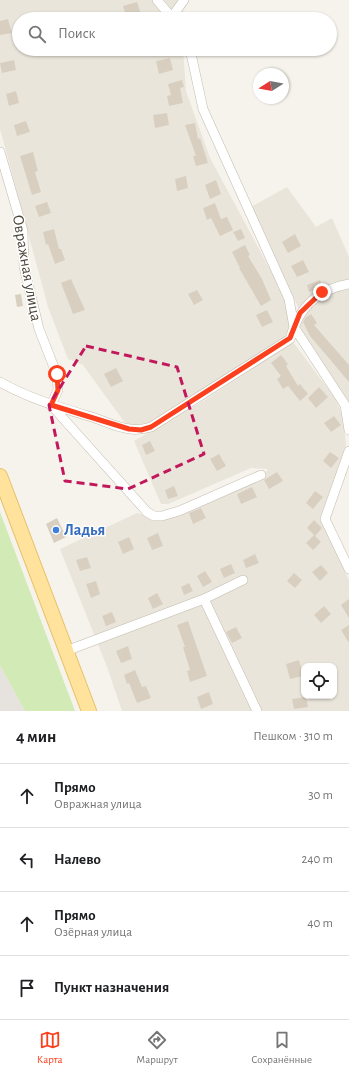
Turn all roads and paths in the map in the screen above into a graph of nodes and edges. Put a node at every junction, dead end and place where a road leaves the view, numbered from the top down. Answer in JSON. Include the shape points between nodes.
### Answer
{"nodes":[{"id":1,"x":157,"y":0,"type":"edge"},
{"id":2,"x":184,"y":0,"type":"edge"},
{"id":3,"x":167,"y":12,"type":"edge"},
{"id":4,"x":176,"y":12,"type":"edge"},
{"id":5,"x":192,"y":56,"type":"edge"},
{"id":6,"x":0,"y":152,"type":"edge"},
{"id":7,"x":349,"y":284,"type":"edge"},
{"id":8,"x":294,"y":327,"type":"junction"},
{"id":9,"x":0,"y":382,"type":"edge"},
{"id":10,"x":51,"y":405,"type":"junction"},
{"id":11,"x":349,"y":430,"type":"edge"},
{"id":12,"x":349,"y":451,"type":"edge"},
{"id":13,"x":261,"y":475,"type":"dead end"},
{"id":14,"x":0,"y":476,"type":"edge"},
{"id":15,"x":349,"y":569,"type":"edge"},
{"id":16,"x":243,"y":580,"type":"dead end"},
{"id":17,"x":204,"y":599,"type":"junction"},
{"id":18,"x":66,"y":651,"type":"junction"},
{"id":19,"x":89,"y":711,"type":"edge"},
{"id":20,"x":257,"y":711,"type":"edge"}],
"edges":[{"from":1,"to":3,"type":"street"},
{"from":2,"to":4,"type":"street"},
{"from":5,"to":8,"type":"street","via":[[203,108],[289,299]]},
{"from":6,"to":10,"type":"street","name":"Овражная улица","via":[[23,231],[24,267],[39,329],[57,374],[58,390]]},
{"from":7,"to":8,"type":"street","via":[[322,292],[300,313]]},
{"from":8,"to":10,"type":"street","via":[[290,338],[151,427],[141,430],[129,429]]},
{"from":8,"to":11,"type":"street","via":[[345,405]]},
{"from":9,"to":10,"type":"street"},
{"from":10,"to":13,"type":"street","via":[[147,512],[154,516],[179,511]]},
{"from":12,"to":15,"type":"street","via":[[325,519]]},
{"from":14,"to":18,"type":"main road"},
{"from":16,"to":17,"type":"street"},
{"from":17,"to":18,"type":"street"},
{"from":17,"to":20,"type":"street"},
{"from":18,"to":19,"type":"main road"}]}
